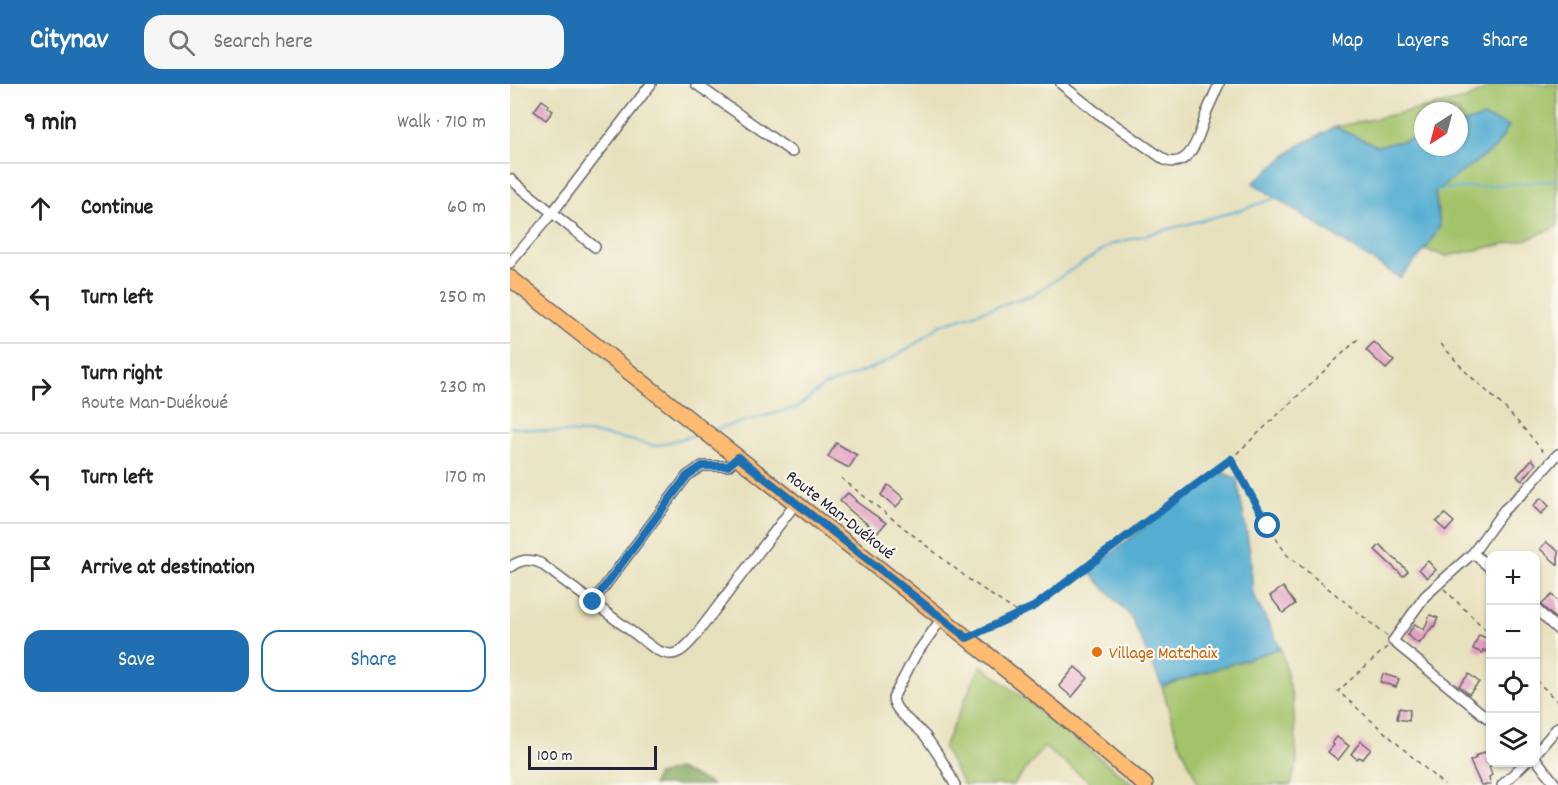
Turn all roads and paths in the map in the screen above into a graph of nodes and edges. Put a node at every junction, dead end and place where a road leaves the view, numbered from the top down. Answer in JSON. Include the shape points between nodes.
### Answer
{"nodes":[{"id":1,"x":651,"y":84,"type":"edge"},
{"id":2,"x":696,"y":84,"type":"edge"},
{"id":3,"x":1061,"y":84,"type":"edge"},
{"id":4,"x":1219,"y":84,"type":"edge"},
{"id":5,"x":792,"y":152,"type":"dead end"},
{"id":6,"x":510,"y":179,"type":"edge"},
{"id":7,"x":553,"y":212,"type":"junction"},
{"id":8,"x":595,"y":247,"type":"dead end"},
{"id":9,"x":510,"y":263,"type":"edge"},
{"id":10,"x":510,"y":278,"type":"edge"},
{"id":11,"x":1360,"y":337,"type":"dead end"},
{"id":12,"x":1441,"y":344,"type":"dead end"},
{"id":13,"x":1558,"y":454,"type":"edge"},
{"id":14,"x":738,"y":457,"type":"junction"},
{"id":15,"x":1231,"y":459,"type":"junction"},
{"id":16,"x":1551,"y":462,"type":"junction"},
{"id":17,"x":1558,"y":470,"type":"edge"},
{"id":18,"x":842,"y":478,"type":"dead end"},
{"id":19,"x":796,"y":503,"type":"junction"},
{"id":20,"x":1473,"y":553,"type":"junction"},
{"id":21,"x":1486,"y":565,"type":"edge"},
{"id":22,"x":510,"y":567,"type":"edge"},
{"id":23,"x":1439,"y":584,"type":"junction"},
{"id":24,"x":593,"y":602,"type":"junction"},
{"id":25,"x":1540,"y":613,"type":"edge"},
{"id":26,"x":1019,"y":614,"type":"junction"},
{"id":27,"x":942,"y":618,"type":"junction"},
{"id":28,"x":1486,"y":630,"type":"edge"},
{"id":29,"x":1558,"y":630,"type":"edge"},
{"id":30,"x":967,"y":638,"type":"junction"},
{"id":31,"x":1393,"y":641,"type":"junction"},
{"id":32,"x":1540,"y":684,"type":"edge"},
{"id":33,"x":1558,"y":702,"type":"edge"},
{"id":34,"x":1486,"y":717,"type":"edge"},
{"id":35,"x":1558,"y":727,"type":"edge"},
{"id":36,"x":1540,"y":748,"type":"edge"},
{"id":37,"x":1540,"y":764,"type":"edge"},
{"id":38,"x":1521,"y":767,"type":"edge"},
{"id":39,"x":955,"y":785,"type":"edge"},
{"id":40,"x":1145,"y":785,"type":"edge"},
{"id":41,"x":1443,"y":785,"type":"edge"},
{"id":42,"x":1502,"y":785,"type":"edge"},
{"id":43,"x":1556,"y":785,"type":"edge"}],
"edges":[{"from":1,"to":7,"type":"street"},
{"from":2,"to":5,"type":"street"},
{"from":3,"to":4,"type":"street","via":[[1170,162],[1191,152]]},
{"from":6,"to":7,"type":"street"},
{"from":7,"to":8,"type":"street"},
{"from":7,"to":9,"type":"street"},
{"from":10,"to":14,"type":"main road","name":"Route Man-Duékoué"},
{"from":11,"to":15,"type":"path"},
{"from":12,"to":16,"type":"path","via":[[1504,407]]},
{"from":13,"to":16,"type":"street"},
{"from":14,"to":19,"type":"main road","name":"Route Man-Duékoué"},
{"from":14,"to":24,"type":"street","via":[[728,466],[702,466],[687,476]]},
{"from":15,"to":26,"type":"path"},
{"from":15,"to":31,"type":"path","via":[[1287,555]]},
{"from":16,"to":17,"type":"street"},
{"from":16,"to":20,"type":"street","via":[[1504,510]]},
{"from":18,"to":26,"type":"path","via":[[970,581]]},
{"from":19,"to":24,"type":"street","via":[[693,639],[677,653],[655,649]]},
{"from":19,"to":27,"type":"main road","name":"Route Man-Duékoué"},
{"from":20,"to":21,"type":"street"},
{"from":20,"to":23,"type":"street"},
{"from":22,"to":24,"type":"street","via":[[522,560],[537,562]]},
{"from":23,"to":28,"type":"path"},
{"from":23,"to":31,"type":"street"},
{"from":25,"to":29,"type":"street"},
{"from":26,"to":30,"type":"path"},
{"from":27,"to":30,"type":"main road","name":"Route Man-Duékoué"},
{"from":27,"to":39,"type":"street","via":[[915,656],[893,698],[894,705],[934,748]]},
{"from":30,"to":40,"type":"main road","name":"Route Man-Duékoué"},
{"from":31,"to":34,"type":"street"},
{"from":31,"to":41,"type":"path","via":[[1338,691]]},
{"from":32,"to":33,"type":"path"},
{"from":35,"to":36,"type":"street"},
{"from":37,"to":43,"type":"street"},
{"from":38,"to":42,"type":"street"}]}
